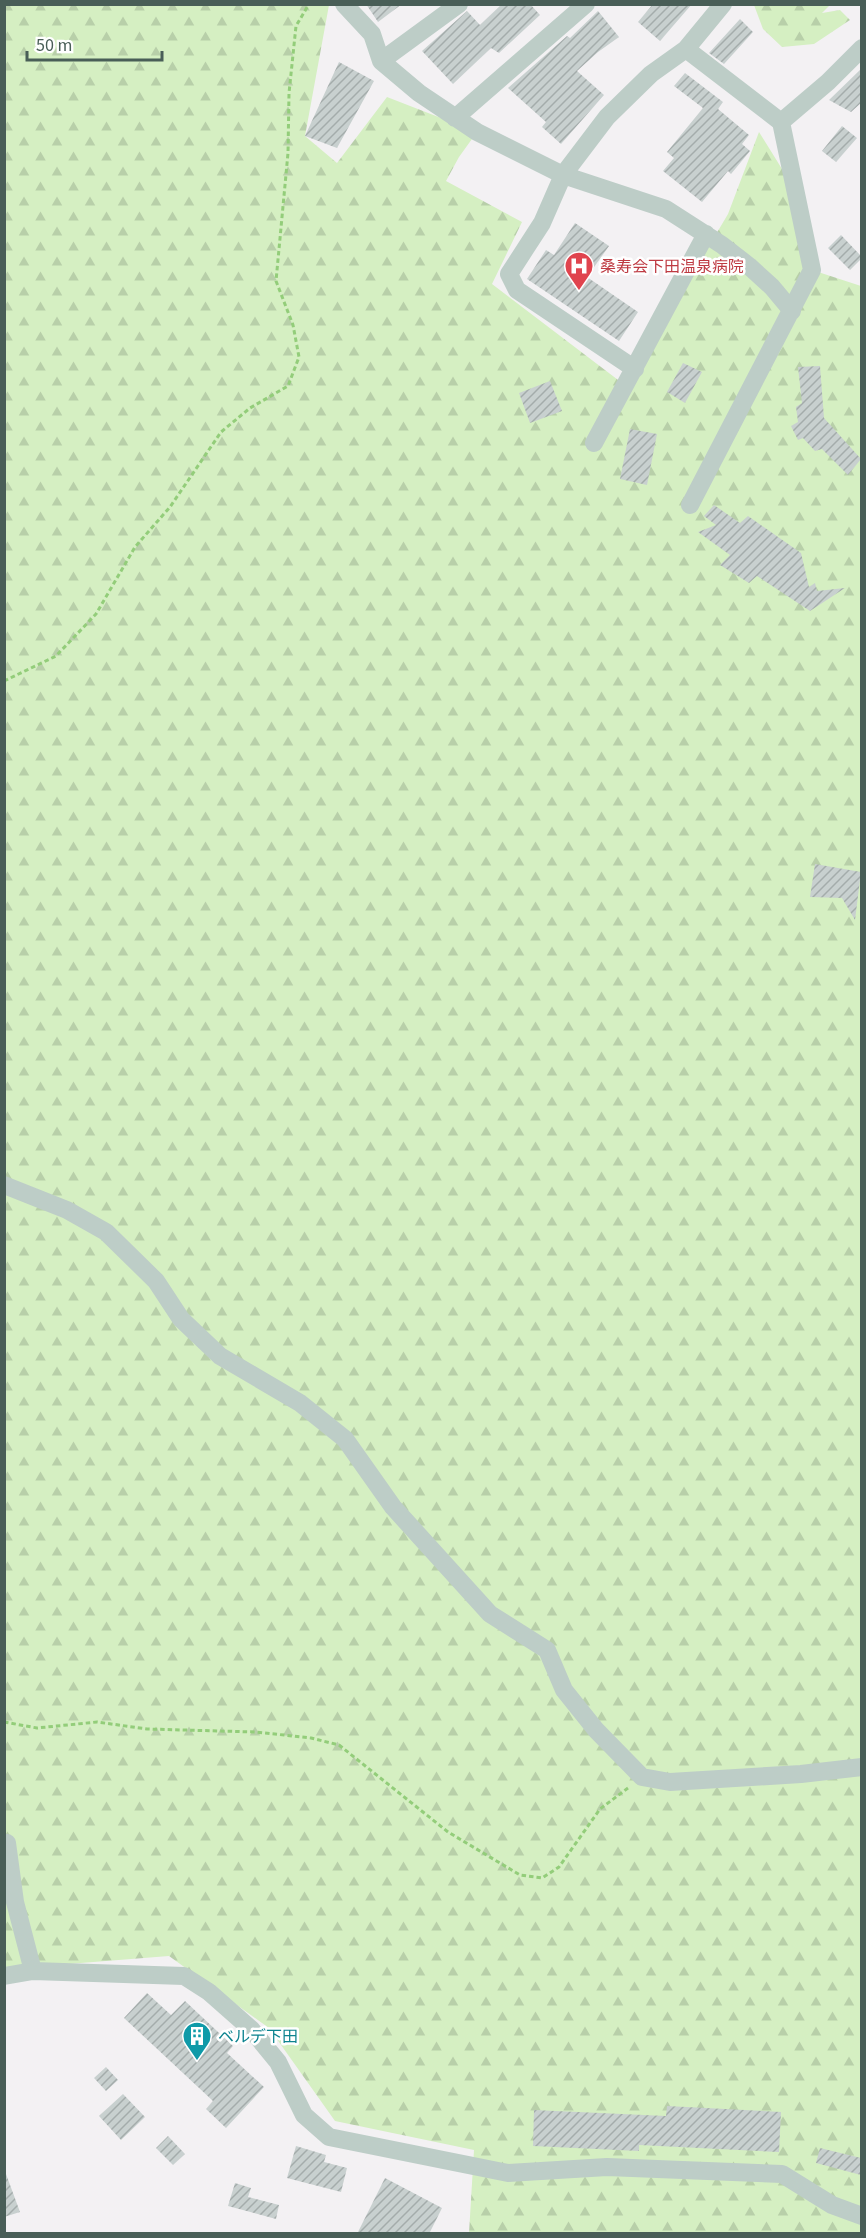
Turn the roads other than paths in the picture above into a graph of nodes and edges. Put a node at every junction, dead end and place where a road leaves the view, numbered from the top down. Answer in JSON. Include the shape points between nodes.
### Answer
{"nodes":[{"id":1,"x":344,"y":4,"type":"edge"},
{"id":2,"x":459,"y":4,"type":"edge"},
{"id":3,"x":586,"y":4,"type":"edge"},
{"id":4,"x":723,"y":4,"type":"edge"},
{"id":5,"x":861,"y":48,"type":"edge"},
{"id":6,"x":686,"y":49,"type":"junction"},
{"id":7,"x":381,"y":61,"type":"junction"},
{"id":8,"x":455,"y":118,"type":"junction"},
{"id":9,"x":781,"y":122,"type":"junction"},
{"id":10,"x":563,"y":175,"type":"junction"},
{"id":11,"x":706,"y":234,"type":"junction"},
{"id":12,"x":792,"y":311,"type":"junction"},
{"id":13,"x":635,"y":369,"type":"junction"},
{"id":14,"x":594,"y":443,"type":"dead end"},
{"id":15,"x":690,"y":505,"type":"dead end"},
{"id":16,"x":4,"y":1185,"type":"edge"},
{"id":17,"x":861,"y":1767,"type":"edge"},
{"id":18,"x":4,"y":1843,"type":"edge"},
{"id":19,"x":33,"y":1971,"type":"junction"},
{"id":20,"x":4,"y":1976,"type":"edge"},
{"id":21,"x":861,"y":2216,"type":"edge"}],
"edges":[{"from":1,"to":7,"type":"street","via":[[372,34]]},
{"from":2,"to":7,"type":"street"},
{"from":3,"to":8,"type":"street"},
{"from":4,"to":6,"type":"street"},
{"from":5,"to":9,"type":"street"},
{"from":6,"to":9,"type":"street"},
{"from":6,"to":10,"type":"street","via":[[651,74],[607,117]]},
{"from":7,"to":8,"type":"street"},
{"from":8,"to":10,"type":"street"},
{"from":9,"to":12,"type":"street","via":[[812,270]]},
{"from":10,"to":11,"type":"street","via":[[666,209]]},
{"from":10,"to":13,"type":"street","via":[[542,224],[509,274],[517,290]]},
{"from":11,"to":12,"type":"street","via":[[749,266]]},
{"from":11,"to":13,"type":"street"},
{"from":12,"to":15,"type":"street"},
{"from":13,"to":14,"type":"street"},
{"from":16,"to":17,"type":"street","via":[[67,1210],[106,1232],[156,1281],[182,1319],[220,1356],[300,1403],[345,1439],[393,1507],[490,1614],[547,1650],[564,1690],[642,1777],[670,1782]]},
{"from":18,"to":19,"type":"street"},
{"from":19,"to":20,"type":"street"},
{"from":19,"to":21,"type":"street","via":[[184,1976],[251,2029],[278,2062],[304,2115],[330,2137],[508,2173],[607,2167],[782,2174],[832,2205]]}]}
